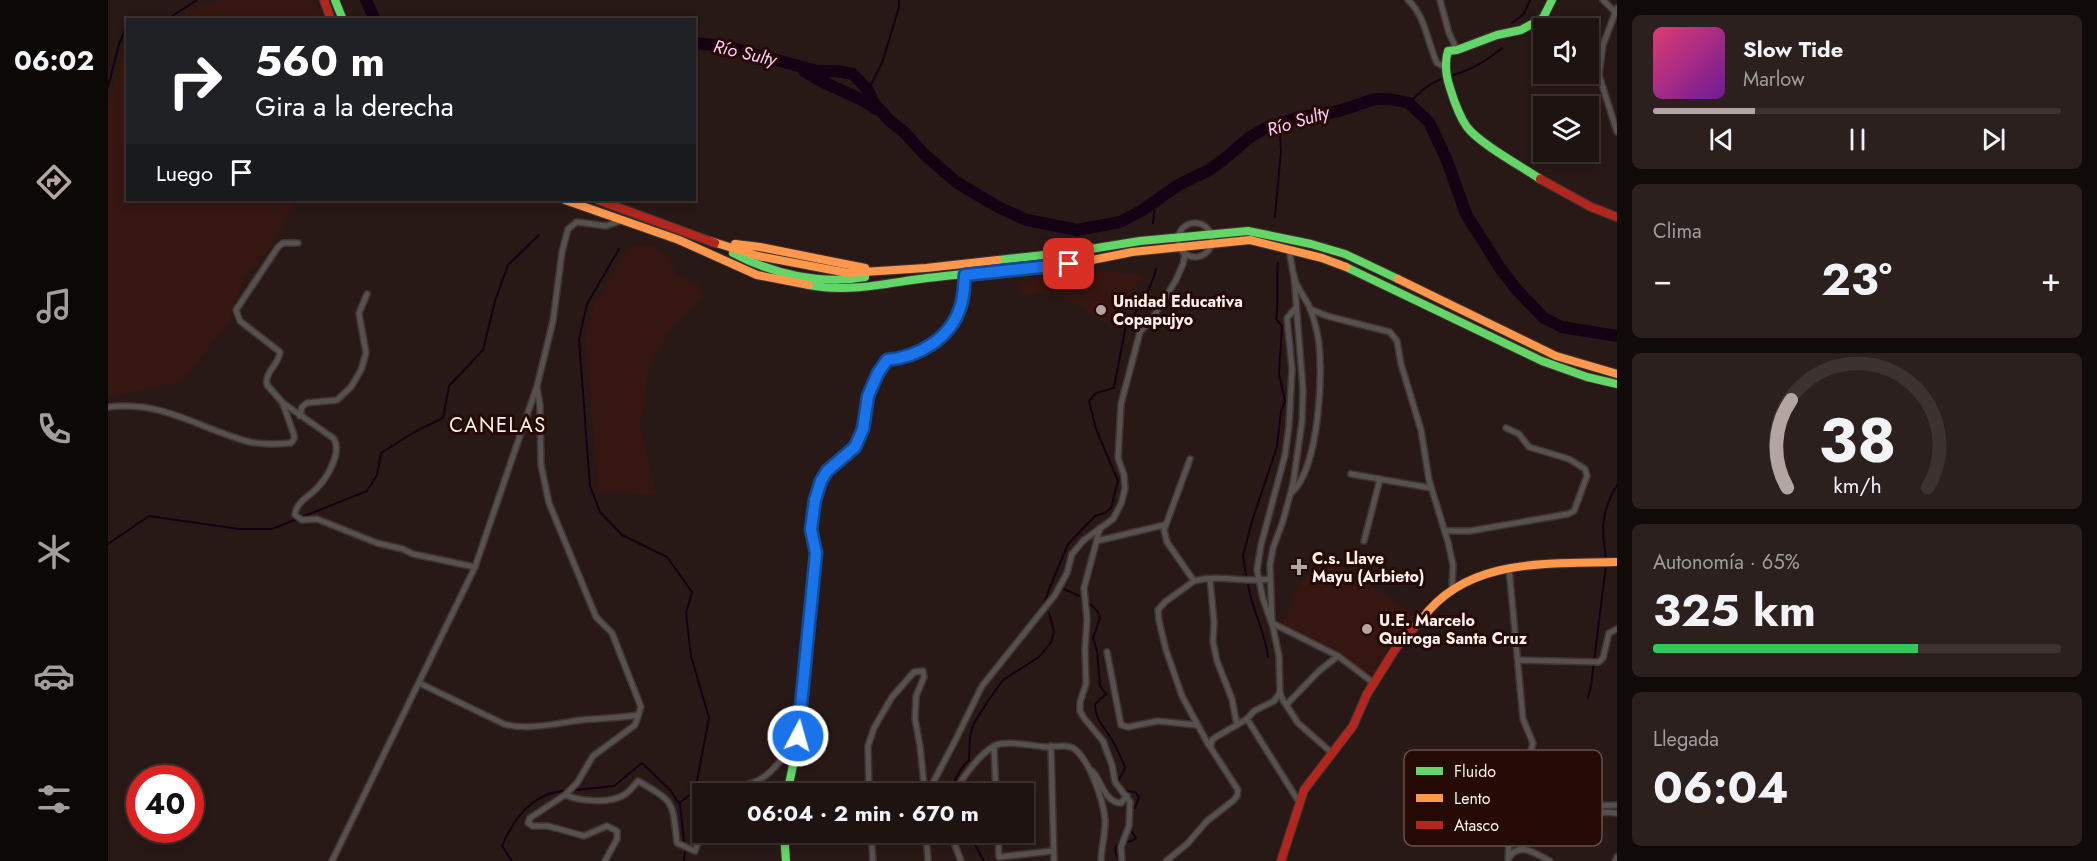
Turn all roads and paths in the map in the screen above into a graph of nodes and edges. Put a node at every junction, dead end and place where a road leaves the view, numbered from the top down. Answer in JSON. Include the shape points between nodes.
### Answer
{"nodes":[{"id":1,"x":324,"y":0,"type":"edge"},
{"id":2,"x":335,"y":0,"type":"edge"},
{"id":3,"x":1408,"y":0,"type":"edge"},
{"id":4,"x":1440,"y":0,"type":"edge"},
{"id":5,"x":1552,"y":0,"type":"edge"},
{"id":6,"x":1603,"y":0,"type":"edge"},
{"id":7,"x":1616,"y":10,"type":"edge"},
{"id":8,"x":330,"y":18,"type":"edge"},
{"id":9,"x":343,"y":18,"type":"edge"},
{"id":10,"x":1457,"y":50,"type":"junction"},
{"id":11,"x":1446,"y":73,"type":"junction"},
{"id":12,"x":1617,"y":132,"type":"edge"},
{"id":13,"x":568,"y":201,"type":"edge"},
{"id":14,"x":601,"y":201,"type":"edge"},
{"id":15,"x":1617,"y":217,"type":"edge"},
{"id":16,"x":622,"y":220,"type":"junction"},
{"id":17,"x":1204,"y":225,"type":"junction"},
{"id":18,"x":1183,"y":228,"type":"junction"},
{"id":19,"x":1210,"y":233,"type":"junction"},
{"id":20,"x":1228,"y":237,"type":"junction"},
{"id":21,"x":1162,"y":239,"type":"junction"},
{"id":22,"x":1179,"y":242,"type":"junction"},
{"id":23,"x":298,"y":243,"type":"dead end"},
{"id":24,"x":1211,"y":243,"type":"junction"},
{"id":25,"x":1159,"y":248,"type":"junction"},
{"id":26,"x":1289,"y":250,"type":"junction"},
{"id":27,"x":1206,"y":252,"type":"junction"},
{"id":28,"x":1185,"y":254,"type":"junction"},
{"id":29,"x":965,"y":275,"type":"junction"},
{"id":30,"x":1294,"y":276,"type":"junction"},
{"id":31,"x":367,"y":294,"type":"dead end"},
{"id":32,"x":1295,"y":309,"type":"junction"},
{"id":33,"x":1310,"y":309,"type":"junction"},
{"id":34,"x":1617,"y":374,"type":"edge"},
{"id":35,"x":1617,"y":384,"type":"edge"},
{"id":36,"x":537,"y":386,"type":"junction"},
{"id":37,"x":283,"y":402,"type":"junction"},
{"id":38,"x":108,"y":407,"type":"edge"},
{"id":39,"x":300,"y":416,"type":"junction"},
{"id":40,"x":1506,"y":428,"type":"dead end"},
{"id":41,"x":1190,"y":459,"type":"dead end"},
{"id":42,"x":1351,"y":474,"type":"dead end"},
{"id":43,"x":1380,"y":479,"type":"junction"},
{"id":44,"x":1431,"y":488,"type":"junction"},
{"id":45,"x":1291,"y":492,"type":"junction"},
{"id":46,"x":1164,"y":525,"type":"junction"},
{"id":47,"x":1100,"y":528,"type":"junction"},
{"id":48,"x":1445,"y":531,"type":"junction"},
{"id":49,"x":1096,"y":541,"type":"junction"},
{"id":50,"x":1364,"y":542,"type":"dead end"},
{"id":51,"x":1617,"y":562,"type":"edge"},
{"id":52,"x":475,"y":567,"type":"junction"},
{"id":53,"x":1509,"y":568,"type":"junction"},
{"id":54,"x":1210,"y":579,"type":"junction"},
{"id":55,"x":1270,"y":579,"type":"junction"},
{"id":56,"x":1194,"y":581,"type":"junction"},
{"id":57,"x":1259,"y":581,"type":"junction"},
{"id":58,"x":1452,"y":588,"type":"junction"},
{"id":59,"x":1272,"y":623,"type":"junction"},
{"id":60,"x":1617,"y":629,"type":"edge"},
{"id":61,"x":1107,"y":652,"type":"dead end"},
{"id":62,"x":1338,"y":656,"type":"junction"},
{"id":63,"x":1518,"y":660,"type":"junction"},
{"id":64,"x":419,"y":683,"type":"junction"},
{"id":65,"x":1375,"y":684,"type":"junction"},
{"id":66,"x":1280,"y":693,"type":"junction"},
{"id":67,"x":1286,"y":705,"type":"junction"},
{"id":68,"x":638,"y":715,"type":"junction"},
{"id":69,"x":1247,"y":719,"type":"junction"},
{"id":70,"x":799,"y":722,"type":"junction"},
{"id":71,"x":1197,"y":725,"type":"junction"},
{"id":72,"x":1237,"y":725,"type":"junction"},
{"id":73,"x":994,"y":746,"type":"junction"},
{"id":74,"x":1051,"y":746,"type":"junction"},
{"id":75,"x":1211,"y":748,"type":"junction"},
{"id":76,"x":1531,"y":750,"type":"edge"},
{"id":77,"x":1333,"y":754,"type":"junction"},
{"id":78,"x":1086,"y":765,"type":"junction"},
{"id":79,"x":752,"y":783,"type":"edge"},
{"id":80,"x":789,"y":783,"type":"edge"},
{"id":81,"x":869,"y":783,"type":"edge"},
{"id":82,"x":925,"y":783,"type":"edge"},
{"id":83,"x":932,"y":783,"type":"edge"},
{"id":84,"x":960,"y":783,"type":"edge"},
{"id":85,"x":996,"y":783,"type":"edge"},
{"id":86,"x":565,"y":795,"type":"junction"},
{"id":87,"x":1127,"y":796,"type":"junction"},
{"id":88,"x":1299,"y":802,"type":"junction"},
{"id":89,"x":1602,"y":806,"type":"edge"},
{"id":90,"x":1617,"y":806,"type":"edge"},
{"id":91,"x":1602,"y":812,"type":"edge"},
{"id":92,"x":1617,"y":813,"type":"edge"},
{"id":93,"x":698,"y":843,"type":"edge"},
{"id":94,"x":785,"y":843,"type":"edge"},
{"id":95,"x":872,"y":843,"type":"edge"},
{"id":96,"x":927,"y":843,"type":"edge"},
{"id":97,"x":954,"y":843,"type":"edge"},
{"id":98,"x":998,"y":843,"type":"edge"},
{"id":99,"x":1053,"y":851,"type":"junction"},
{"id":100,"x":1617,"y":857,"type":"edge"},
{"id":101,"x":1508,"y":860,"type":"edge"},
{"id":102,"x":332,"y":861,"type":"edge"},
{"id":103,"x":604,"y":861,"type":"edge"},
{"id":104,"x":786,"y":861,"type":"edge"},
{"id":105,"x":873,"y":861,"type":"edge"},
{"id":106,"x":928,"y":861,"type":"edge"},
{"id":107,"x":961,"y":861,"type":"edge"},
{"id":108,"x":1054,"y":861,"type":"edge"},
{"id":109,"x":1101,"y":861,"type":"edge"},
{"id":110,"x":1122,"y":861,"type":"edge"},
{"id":111,"x":1166,"y":861,"type":"edge"},
{"id":112,"x":1281,"y":861,"type":"edge"},
{"id":113,"x":1550,"y":861,"type":"edge"},
{"id":114,"x":1615,"y":861,"type":"edge"}],
"edges":[{"from":1,"to":8,"type":"main road"},
{"from":2,"to":9,"type":"main road"},
{"from":3,"to":11,"type":"street","via":[[1415,6],[1437,63]]},
{"from":4,"to":10,"type":"street"},
{"from":5,"to":10,"type":"main road","via":[[1543,18],[1521,30]]},
{"from":6,"to":7,"type":"street"},
{"from":7,"to":12,"type":"street","via":[[1603,45],[1599,75]]},
{"from":10,"to":11,"type":"main road","via":[[1448,51],[1444,57]]},
{"from":11,"to":15,"type":"main road","via":[[1462,120],[1483,142],[1565,193]]},
{"from":13,"to":16,"type":"main road"},
{"from":14,"to":21,"type":"main road","via":[[758,256],[848,273],[1061,253]]},
{"from":16,"to":29,"type":"main road","via":[[757,274],[824,288],[850,289]]},
{"from":16,"to":36,"type":"street","via":[[606,226],[577,222],[568,229],[553,321]]},
{"from":17,"to":18,"type":"street","via":[[1193,223]]},
{"from":17,"to":19,"type":"street"},
{"from":17,"to":20,"type":"main road"},
{"from":18,"to":21,"type":"main road"},
{"from":18,"to":22,"type":"street"},
{"from":19,"to":20,"type":"main road"},
{"from":19,"to":22,"type":"main road"},
{"from":19,"to":24,"type":"street"},
{"from":20,"to":24,"type":"main road"},
{"from":20,"to":26,"type":"main road"},
{"from":20,"to":27,"type":"main road"},
{"from":20,"to":34,"type":"main road","via":[[1248,231],[1345,254],[1556,356]]},
{"from":21,"to":22,"type":"main road"},
{"from":22,"to":24,"type":"main road"},
{"from":22,"to":25,"type":"main road"},
{"from":22,"to":28,"type":"street"},
{"from":23,"to":37,"type":"street","via":[[278,247],[236,310],[240,321],[280,352],[266,382]]},
{"from":24,"to":27,"type":"street"},
{"from":25,"to":28,"type":"main road"},
{"from":25,"to":29,"type":"main road","via":[[1069,264]]},
{"from":26,"to":30,"type":"street"},
{"from":26,"to":35,"type":"main road","via":[[1353,269],[1542,361]]},
{"from":27,"to":28,"type":"street","via":[[1196,256]]},
{"from":28,"to":47,"type":"street","via":[[1176,280],[1140,332],[1121,404],[1118,458],[1125,489],[1113,519]]},
{"from":29,"to":70,"type":"main road","via":[[961,307],[951,328],[926,348],[887,360],[868,396],[863,429],[855,447],[821,481],[811,529],[816,553]]},
{"from":30,"to":32,"type":"street"},
{"from":30,"to":33,"type":"street"},
{"from":31,"to":39,"type":"street","via":[[359,313],[366,353],[361,370],[338,400],[307,403]]},
{"from":32,"to":45,"type":"street","via":[[1303,389]]},
{"from":32,"to":57,"type":"street","via":[[1287,318],[1292,369],[1289,426],[1261,545]]},
{"from":33,"to":44,"type":"street","via":[[1390,332],[1395,337],[1421,430]]},
{"from":33,"to":45,"type":"street","via":[[1318,340],[1321,397],[1308,461],[1299,486]]},
{"from":36,"to":52,"type":"street"},
{"from":36,"to":68,"type":"street","via":[[541,465],[549,502],[596,617],[612,633],[641,707]]},
{"from":37,"to":38,"type":"street","via":[[294,435],[291,443],[251,442],[150,407]]},
{"from":37,"to":39,"type":"street"},
{"from":39,"to":52,"type":"street","via":[[333,438],[338,448],[322,484],[297,507],[298,518],[317,519],[413,554]]},
{"from":40,"to":48,"type":"street","via":[[1523,437],[1529,447],[1569,459],[1585,469],[1587,476],[1574,511],[1470,531]]},
{"from":41,"to":46,"type":"street"},
{"from":42,"to":43,"type":"street"},
{"from":43,"to":44,"type":"street"},
{"from":43,"to":50,"type":"street"},
{"from":44,"to":48,"type":"street"},
{"from":45,"to":55,"type":"street","via":[[1273,548]]},
{"from":46,"to":49,"type":"street"},
{"from":46,"to":56,"type":"street","via":[[1167,542]]},
{"from":47,"to":49,"type":"street"},
{"from":47,"to":83,"type":"street","via":[[1072,554],[1055,595],[982,686]]},
{"from":48,"to":58,"type":"street","via":[[1453,565]]},
{"from":49,"to":87,"type":"street","via":[[1084,588],[1086,684],[1080,711],[1103,741],[1115,782]]},
{"from":51,"to":53,"type":"main road","via":[[1540,562]]},
{"from":52,"to":64,"type":"street"},
{"from":53,"to":58,"type":"main road"},
{"from":53,"to":63,"type":"street"},
{"from":54,"to":56,"type":"street"},
{"from":54,"to":57,"type":"street"},
{"from":54,"to":72,"type":"street","via":[[1213,642]]},
{"from":55,"to":57,"type":"street"},
{"from":55,"to":59,"type":"street"},
{"from":56,"to":71,"type":"street","via":[[1161,606],[1158,616],[1176,681]]},
{"from":57,"to":59,"type":"street"},
{"from":58,"to":65,"type":"main road","via":[[1437,599],[1401,640]]},
{"from":59,"to":62,"type":"street"},
{"from":59,"to":66,"type":"street","via":[[1279,656]]},
{"from":60,"to":63,"type":"street","via":[[1609,633],[1604,658],[1599,662]]},
{"from":61,"to":71,"type":"street","via":[[1121,725],[1158,721]]},
{"from":62,"to":65,"type":"street"},
{"from":62,"to":67,"type":"street"},
{"from":63,"to":76,"type":"street","via":[[1523,719],[1533,743]]},
{"from":64,"to":68,"type":"street","via":[[519,728]]},
{"from":64,"to":102,"type":"street"},
{"from":65,"to":77,"type":"main road"},
{"from":66,"to":67,"type":"street"},
{"from":66,"to":69,"type":"street"},
{"from":67,"to":77,"type":"street","via":[[1298,723]]},
{"from":68,"to":86,"type":"street","via":[[635,725],[593,756]]},
{"from":69,"to":72,"type":"street"},
{"from":69,"to":88,"type":"street"},
{"from":70,"to":79,"type":"street","via":[[773,770]]},
{"from":70,"to":80,"type":"main road"},
{"from":71,"to":75,"type":"street"},
{"from":72,"to":75,"type":"street","via":[[1212,740]]},
{"from":73,"to":74,"type":"street"},
{"from":73,"to":84,"type":"street"},
{"from":73,"to":85,"type":"street"},
{"from":74,"to":78,"type":"street","via":[[1075,749]]},
{"from":74,"to":99,"type":"street"},
{"from":75,"to":111,"type":"street","via":[[1237,787],[1237,796]]},
{"from":77,"to":88,"type":"main road"},
{"from":78,"to":87,"type":"street","via":[[1108,798],[1121,803]]},
{"from":78,"to":109,"type":"street","via":[[1105,820]]},
{"from":81,"to":82,"type":"street","via":[[868,746],[874,728],[892,696],[914,672],[923,671],[915,719]]},
{"from":86,"to":93,"type":"street","via":[[577,800],[603,800],[623,796],[638,781],[672,805],[677,843],[695,851]]},
{"from":86,"to":103,"type":"street","via":[[528,823],[584,836],[607,826],[617,831],[617,839]]},
{"from":87,"to":110,"type":"street","via":[[1131,808],[1121,847]]},
{"from":88,"to":112,"type":"main road"},
{"from":89,"to":90,"type":"street"},
{"from":91,"to":92,"type":"street"},
{"from":94,"to":104,"type":"main road"},
{"from":95,"to":105,"type":"street"},
{"from":96,"to":106,"type":"street"},
{"from":97,"to":107,"type":"street"},
{"from":98,"to":99,"type":"street","via":[[999,857]]},
{"from":99,"to":108,"type":"street"},
{"from":100,"to":114,"type":"street"},
{"from":101,"to":113,"type":"street","via":[[1512,852],[1520,849]]}]}
